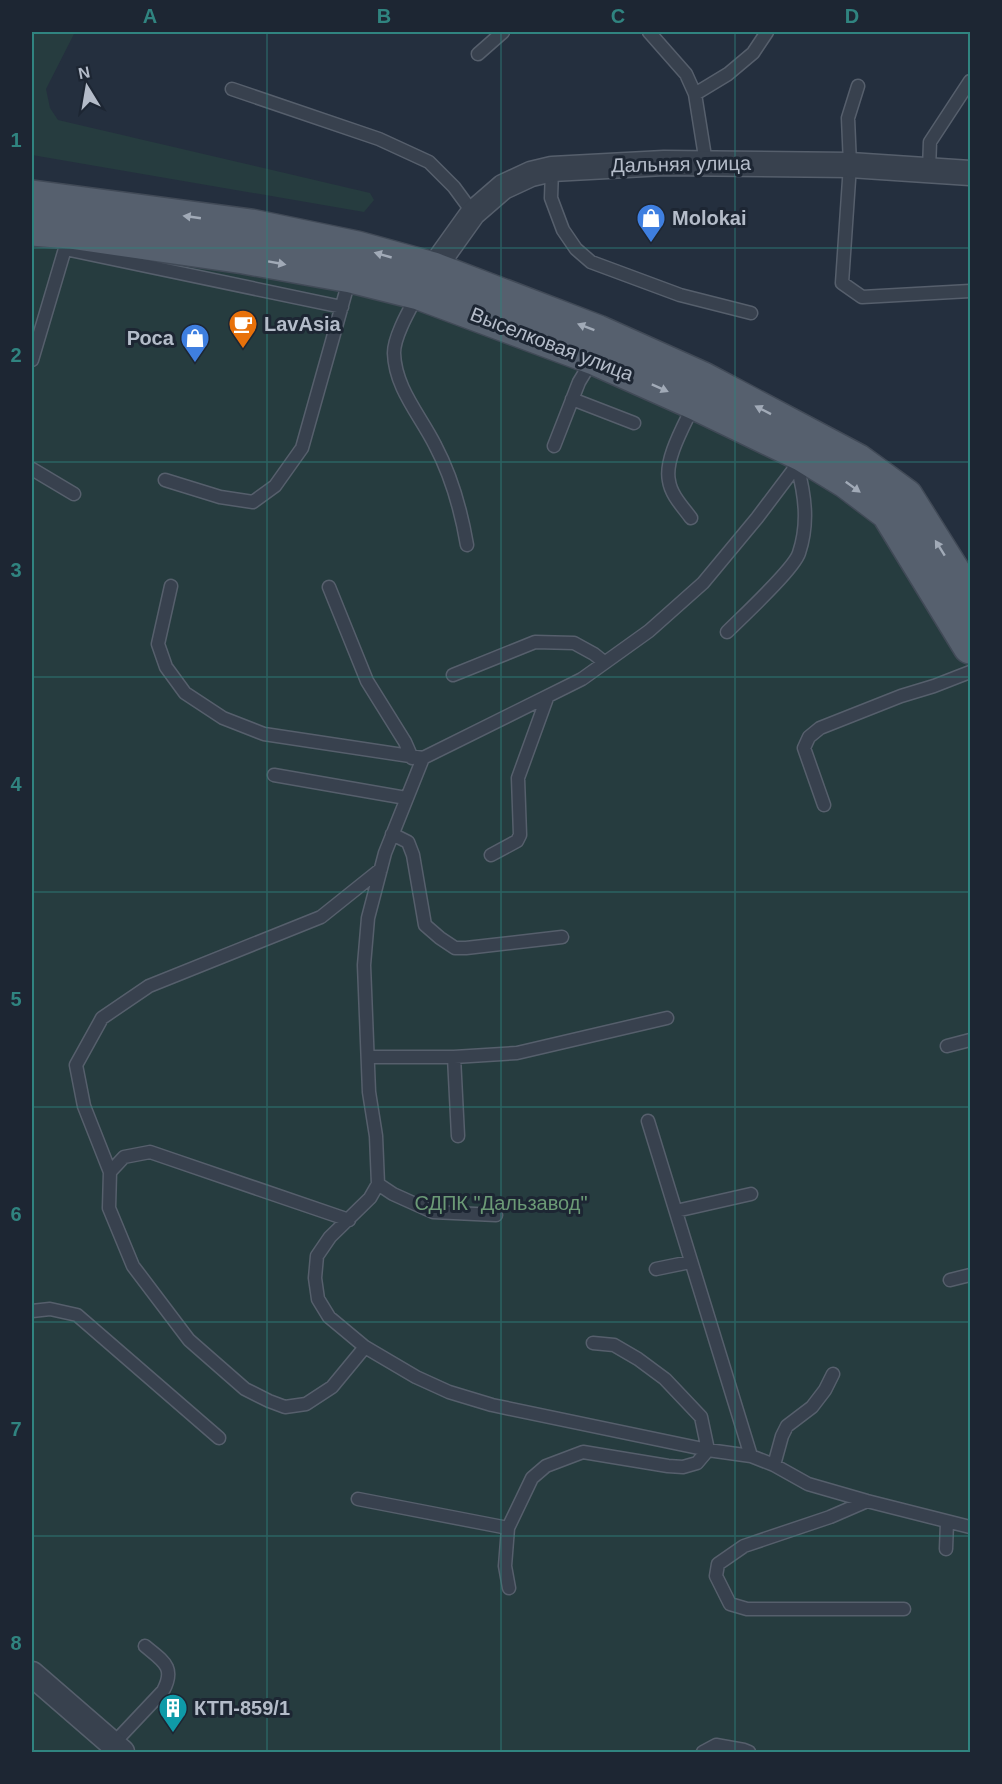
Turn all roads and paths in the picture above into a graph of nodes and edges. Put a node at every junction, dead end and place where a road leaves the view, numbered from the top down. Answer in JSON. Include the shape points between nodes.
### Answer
{"nodes":[{"id":1,"x":503,"y":32,"type":"edge"},
{"id":2,"x":649,"y":32,"type":"edge"},
{"id":3,"x":767,"y":32,"type":"edge"},
{"id":4,"x":478,"y":54,"type":"dead end"},
{"id":5,"x":970,"y":81,"type":"edge"},
{"id":6,"x":858,"y":86,"type":"dead end"},
{"id":7,"x":232,"y":89,"type":"dead end"},
{"id":8,"x":696,"y":94,"type":"junction"},
{"id":9,"x":706,"y":163,"type":"junction"},
{"id":10,"x":850,"y":165,"type":"junction"},
{"id":11,"x":552,"y":169,"type":"junction"},
{"id":12,"x":929,"y":170,"type":"junction"},
{"id":13,"x":970,"y":173,"type":"edge"},
{"id":14,"x":32,"y":197,"type":"edge"},
{"id":15,"x":473,"y":213,"type":"junction"},
{"id":16,"x":32,"y":229,"type":"edge"},
{"id":17,"x":68,"y":241,"type":"junction"},
{"id":18,"x":241,"y":271,"type":"junction"},
{"id":19,"x":351,"y":276,"type":"junction"},
{"id":20,"x":426,"y":281,"type":"junction"},
{"id":21,"x":970,"y":291,"type":"edge"},
{"id":22,"x":342,"y":307,"type":"junction"},
{"id":23,"x":751,"y":314,"type":"dead end"},
{"id":24,"x":594,"y":358,"type":"junction"},
{"id":25,"x":32,"y":360,"type":"edge"},
{"id":26,"x":572,"y":399,"type":"junction"},
{"id":27,"x":695,"y":403,"type":"junction"},
{"id":28,"x":634,"y":423,"type":"dead end"},
{"id":29,"x":554,"y":446,"type":"dead end"},
{"id":30,"x":800,"y":460,"type":"junction"},
{"id":31,"x":32,"y":469,"type":"edge"},
{"id":32,"x":165,"y":480,"type":"dead end"},
{"id":33,"x":74,"y":494,"type":"dead end"},
{"id":34,"x":691,"y":518,"type":"dead end"},
{"id":35,"x":467,"y":545,"type":"dead end"},
{"id":36,"x":171,"y":586,"type":"dead end"},
{"id":37,"x":329,"y":587,"type":"dead end"},
{"id":38,"x":970,"y":598,"type":"edge"},
{"id":39,"x":727,"y":632,"type":"dead end"},
{"id":40,"x":970,"y":647,"type":"edge"},
{"id":41,"x":604,"y":663,"type":"junction"},
{"id":42,"x":970,"y":672,"type":"edge"},
{"id":43,"x":453,"y":675,"type":"dead end"},
{"id":44,"x":547,"y":698,"type":"junction"},
{"id":45,"x":417,"y":758,"type":"junction"},
{"id":46,"x":274,"y":775,"type":"dead end"},
{"id":47,"x":406,"y":798,"type":"junction"},
{"id":48,"x":824,"y":805,"type":"dead end"},
{"id":49,"x":392,"y":834,"type":"junction"},
{"id":50,"x":492,"y":855,"type":"dead end"},
{"id":51,"x":381,"y":869,"type":"junction"},
{"id":52,"x":562,"y":937,"type":"dead end"},
{"id":53,"x":667,"y":1018,"type":"dead end"},
{"id":54,"x":970,"y":1040,"type":"edge"},
{"id":55,"x":947,"y":1046,"type":"dead end"},
{"id":56,"x":368,"y":1057,"type":"junction"},
{"id":57,"x":454,"y":1057,"type":"junction"},
{"id":58,"x":648,"y":1121,"type":"dead end"},
{"id":59,"x":458,"y":1136,"type":"dead end"},
{"id":60,"x":110,"y":1172,"type":"junction"},
{"id":61,"x":378,"y":1184,"type":"junction"},
{"id":62,"x":751,"y":1194,"type":"dead end"},
{"id":63,"x":676,"y":1211,"type":"junction"},
{"id":64,"x":496,"y":1215,"type":"dead end"},
{"id":65,"x":349,"y":1220,"type":"junction"},
{"id":66,"x":690,"y":1262,"type":"junction"},
{"id":67,"x":656,"y":1269,"type":"dead end"},
{"id":68,"x":970,"y":1275,"type":"edge"},
{"id":69,"x":950,"y":1280,"type":"dead end"},
{"id":70,"x":32,"y":1311,"type":"edge"},
{"id":71,"x":593,"y":1343,"type":"dead end"},
{"id":72,"x":365,"y":1347,"type":"junction"},
{"id":73,"x":833,"y":1374,"type":"dead end"},
{"id":74,"x":219,"y":1438,"type":"dead end"},
{"id":75,"x":708,"y":1450,"type":"junction"},
{"id":76,"x":751,"y":1456,"type":"junction"},
{"id":77,"x":774,"y":1465,"type":"junction"},
{"id":78,"x":358,"y":1499,"type":"dead end"},
{"id":79,"x":867,"y":1501,"type":"junction"},
{"id":80,"x":947,"y":1522,"type":"junction"},
{"id":81,"x":970,"y":1527,"type":"edge"},
{"id":82,"x":508,"y":1528,"type":"junction"},
{"id":83,"x":946,"y":1549,"type":"dead end"},
{"id":84,"x":509,"y":1588,"type":"dead end"},
{"id":85,"x":904,"y":1609,"type":"dead end"},
{"id":86,"x":145,"y":1646,"type":"dead end"},
{"id":87,"x":32,"y":1674,"type":"edge"},
{"id":88,"x":117,"y":1748,"type":"edge"},
{"id":89,"x":703,"y":1752,"type":"edge"},
{"id":90,"x":748,"y":1752,"type":"edge"}],
"edges":[{"from":1,"to":4,"type":"lane"},
{"from":2,"to":8,"type":"lane","via":[[686,74]]},
{"from":3,"to":8,"type":"lane","via":[[753,53]]},
{"from":5,"to":12,"type":"lane","via":[[930,142]]},
{"from":6,"to":10,"type":"lane","via":[[848,118]]},
{"from":7,"to":15,"type":"lane","via":[[412,153],[438,169]]},
{"from":8,"to":9,"type":"lane"},
{"from":9,"to":10,"type":"street","name":"Дальняя улица"},
{"from":9,"to":11,"type":"street","name":"Дальняя улица"},
{"from":10,"to":12,"type":"street","name":"Дальняя улица"},
{"from":10,"to":21,"type":"lane","via":[[842,283],[862,297]]},
{"from":11,"to":15,"type":"street","name":"Дальняя улица","via":[[503,187]]},
{"from":11,"to":23,"type":"lane","via":[[551,198],[562,230],[591,262],[680,295]]},
{"from":12,"to":13,"type":"street","name":"Дальняя улица"},
{"from":20,"to":14,"type":"main road","name":"Выселковая улица","one_way":true,"via":[[357,248],[251,226]]},
{"from":15,"to":20,"type":"street","name":"Дальняя улица"},
{"from":16,"to":17,"type":"main road","name":"Выселковая улица"},
{"from":17,"to":18,"type":"main road","name":"Выселковая улица"},
{"from":17,"to":25,"type":"lane"},
{"from":18,"to":19,"type":"main road","name":"Выселковая улица","one_way":true},
{"from":18,"to":22,"type":"lane"},
{"from":19,"to":20,"type":"main road","name":"Выселковая улица"},
{"from":19,"to":22,"type":"lane"},
{"from":20,"to":24,"type":"main road","name":"Выселковая улица"},
{"from":20,"to":35,"type":"lane","via":[[406,318],[394,353],[402,388],[451,478]]},
{"from":38,"to":20,"type":"main road","name":"Выселковая улица","one_way":true,"via":[[906,496],[858,461],[703,380],[598,332]]},
{"from":22,"to":32,"type":"lane","via":[[302,448],[275,486],[253,502],[220,497]]},
{"from":24,"to":26,"type":"lane"},
{"from":24,"to":27,"type":"main road","name":"Выселковая улица","one_way":true},
{"from":26,"to":28,"type":"lane"},
{"from":26,"to":29,"type":"lane"},
{"from":27,"to":30,"type":"main road","name":"Выселковая улица"},
{"from":27,"to":34,"type":"lane","via":[[668,471],[671,489]]},
{"from":30,"to":39,"type":"lane","via":[[806,518],[799,555]]},
{"from":30,"to":40,"type":"main road","name":"Выселковая улица","one_way":true,"via":[[847,482],[888,513]]},
{"from":30,"to":41,"type":"lane","via":[[703,583],[649,632]]},
{"from":31,"to":33,"type":"lane"},
{"from":36,"to":45,"type":"lane","via":[[158,644],[166,667],[185,693],[223,718],[264,734]]},
{"from":37,"to":45,"type":"lane","via":[[367,681]]},
{"from":41,"to":43,"type":"lane","via":[[574,644],[535,642]]},
{"from":41,"to":44,"type":"lane"},
{"from":42,"to":48,"type":"lane","via":[[820,728],[809,737],[804,748]]},
{"from":44,"to":45,"type":"lane"},
{"from":44,"to":50,"type":"lane","via":[[518,778],[520,835],[517,841]]},
{"from":45,"to":47,"type":"lane"},
{"from":46,"to":47,"type":"lane"},
{"from":47,"to":49,"type":"lane"},
{"from":49,"to":51,"type":"lane"},
{"from":49,"to":52,"type":"lane","via":[[408,842],[413,855],[425,925],[455,948]]},
{"from":51,"to":56,"type":"lane","via":[[368,918],[364,965]]},
{"from":51,"to":60,"type":"lane","via":[[321,917],[149,986],[102,1018],[76,1065],[84,1106]]},
{"from":53,"to":57,"type":"lane","via":[[517,1053]]},
{"from":54,"to":55,"type":"lane"},
{"from":56,"to":57,"type":"lane"},
{"from":56,"to":61,"type":"lane"},
{"from":57,"to":59,"type":"lane"},
{"from":58,"to":63,"type":"lane"},
{"from":60,"to":65,"type":"lane","via":[[124,1157],[150,1152]]},
{"from":60,"to":72,"type":"lane","via":[[109,1208],[133,1266],[189,1340],[245,1389],[285,1407],[306,1404],[332,1387]]},
{"from":61,"to":64,"type":"lane","via":[[433,1212]]},
{"from":61,"to":65,"type":"lane"},
{"from":62,"to":63,"type":"lane"},
{"from":63,"to":66,"type":"lane"},
{"from":65,"to":72,"type":"lane","via":[[317,1256],[315,1278],[318,1299],[329,1317]]},
{"from":66,"to":67,"type":"lane"},
{"from":66,"to":76,"type":"lane"},
{"from":68,"to":69,"type":"lane"},
{"from":70,"to":74,"type":"lane","via":[[50,1309],[77,1315]]},
{"from":71,"to":75,"type":"lane","via":[[614,1345],[666,1379],[701,1417]]},
{"from":72,"to":75,"type":"lane","via":[[416,1377],[492,1405]]},
{"from":73,"to":77,"type":"lane","via":[[812,1407],[787,1426]]},
{"from":75,"to":76,"type":"lane"},
{"from":75,"to":82,"type":"lane","via":[[697,1463],[683,1467],[582,1452],[546,1466],[532,1478]]},
{"from":76,"to":77,"type":"lane"},
{"from":77,"to":79,"type":"lane","via":[[808,1484]]},
{"from":78,"to":82,"type":"lane"},
{"from":79,"to":80,"type":"lane"},
{"from":79,"to":85,"type":"lane","via":[[744,1546],[718,1564],[716,1576],[730,1604],[747,1609]]},
{"from":80,"to":81,"type":"lane"},
{"from":80,"to":83,"type":"lane"},
{"from":82,"to":84,"type":"lane"},
{"from":86,"to":88,"type":"lane","via":[[164,1663],[169,1681]]},
{"from":87,"to":88,"type":"street"},
{"from":89,"to":90,"type":"lane","via":[[716,1745]]}]}
